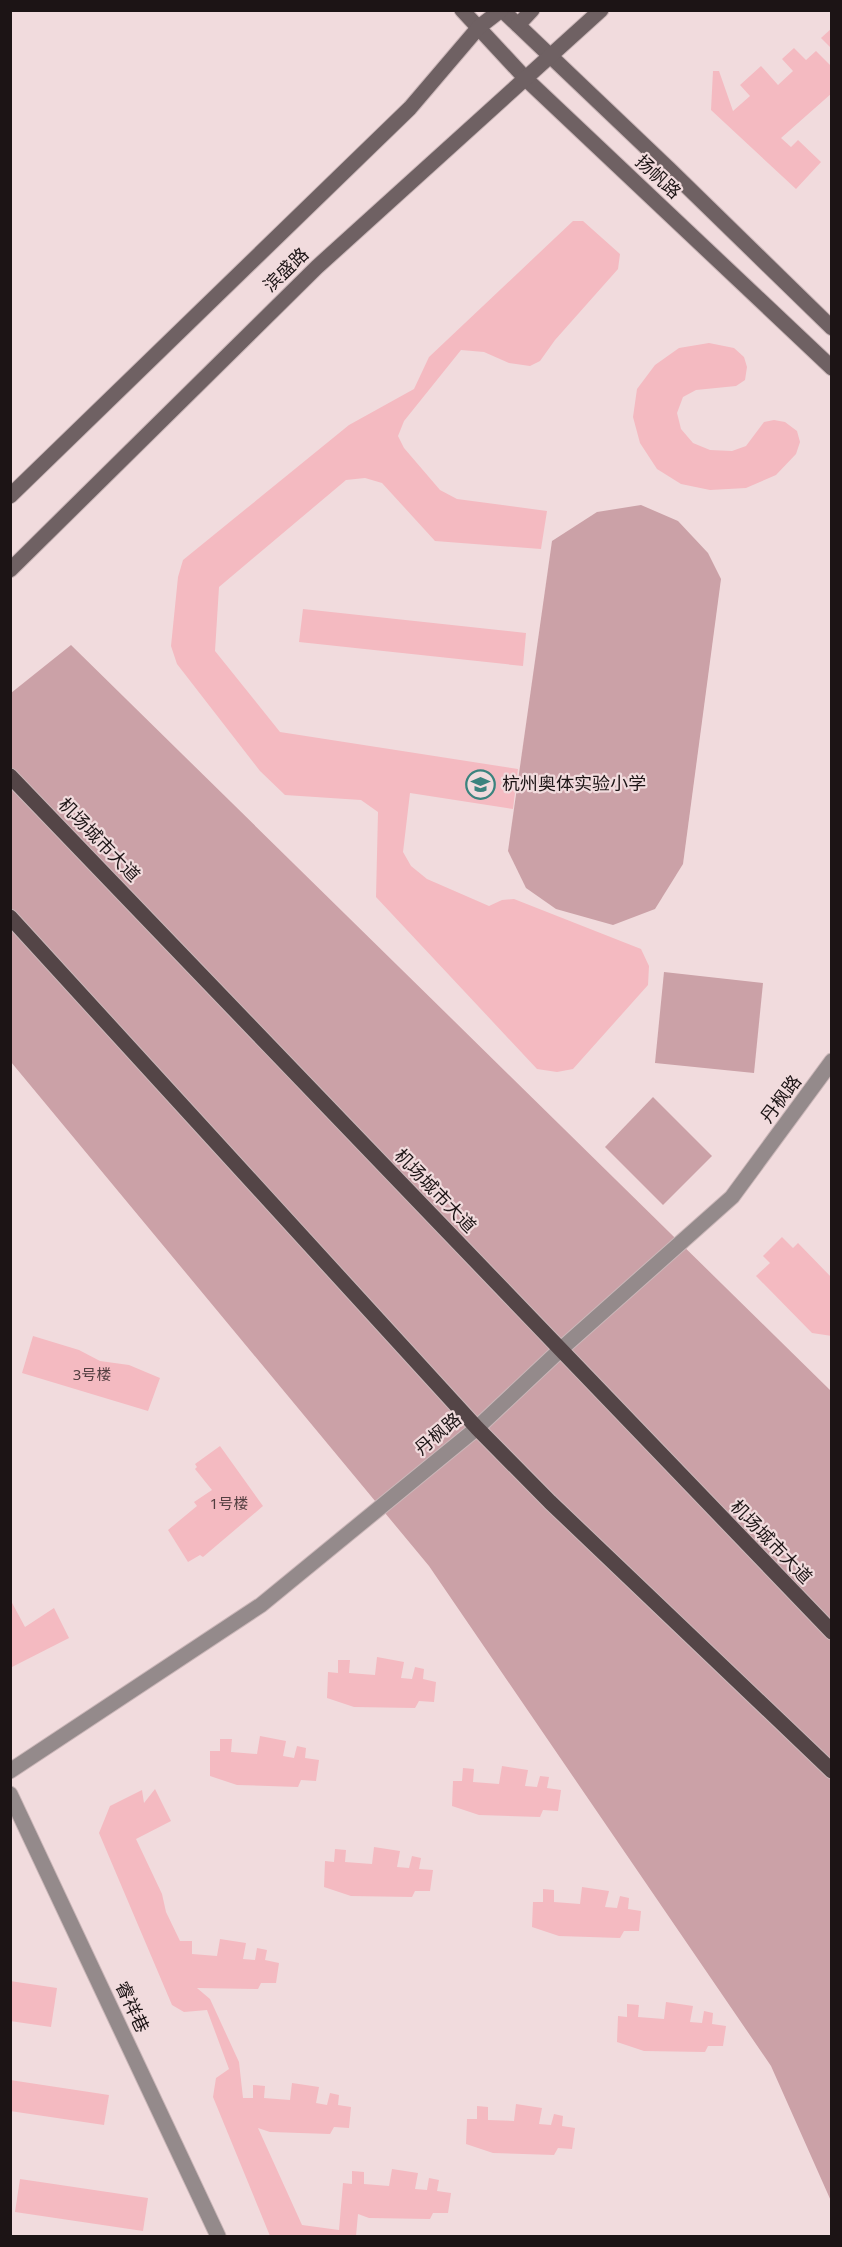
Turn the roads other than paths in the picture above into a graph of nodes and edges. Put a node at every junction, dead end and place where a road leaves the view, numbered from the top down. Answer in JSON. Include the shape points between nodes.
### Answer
{"nodes":[{"id":1,"x":462,"y":10,"type":"edge"},
{"id":2,"x":502,"y":10,"type":"edge"},
{"id":3,"x":532,"y":10,"type":"edge"},
{"id":4,"x":602,"y":10,"type":"edge"},
{"id":5,"x":518,"y":25,"type":"junction"},
{"id":6,"x":479,"y":27,"type":"junction"},
{"id":7,"x":550,"y":56,"type":"junction"},
{"id":8,"x":526,"y":80,"type":"junction"},
{"id":9,"x":831,"y":328,"type":"edge"},
{"id":10,"x":831,"y":368,"type":"edge"},
{"id":11,"x":10,"y":496,"type":"edge"},
{"id":12,"x":10,"y":570,"type":"edge"},
{"id":13,"x":10,"y":776,"type":"edge"},
{"id":14,"x":10,"y":917,"type":"edge"},
{"id":15,"x":831,"y":1062,"type":"edge"},
{"id":16,"x":560,"y":1350,"type":"junction"},
{"id":17,"x":477,"y":1428,"type":"junction"},
{"id":18,"x":831,"y":1632,"type":"edge"},
{"id":19,"x":10,"y":1771,"type":"edge"},
{"id":20,"x":831,"y":1771,"type":"edge"},
{"id":21,"x":10,"y":1794,"type":"edge"},
{"id":22,"x":218,"y":2236,"type":"edge"}],
"edges":[{"from":1,"to":6,"type":"main road","name":"扬帆路"},
{"from":2,"to":5,"type":"main road"},
{"from":2,"to":6,"type":"main road","name":"滨盛路"},
{"from":3,"to":5,"type":"main road"},
{"from":4,"to":7,"type":"main road","name":"滨盛路"},
{"from":5,"to":7,"type":"main road"},
{"from":6,"to":8,"type":"main road","name":"扬帆路"},
{"from":6,"to":11,"type":"main road","name":"滨盛路","via":[[410,108]]},
{"from":7,"to":8,"type":"main road","name":"滨盛路"},
{"from":7,"to":9,"type":"main road"},
{"from":8,"to":10,"type":"main road","name":"扬帆路"},
{"from":8,"to":12,"type":"main road","name":"滨盛路","via":[[317,267]]},
{"from":13,"to":16,"type":"main road","name":"机场城市大道"},
{"from":14,"to":17,"type":"main road"},
{"from":15,"to":16,"type":"street","name":"丹枫路","via":[[732,1197]]},
{"from":16,"to":17,"type":"street","name":"丹枫路"},
{"from":16,"to":18,"type":"main road","name":"机场城市大道"},
{"from":17,"to":19,"type":"street","name":"丹枫路","via":[[261,1605]]},
{"from":17,"to":20,"type":"main road"},
{"from":21,"to":22,"type":"street","name":"睿祥巷"}]}
